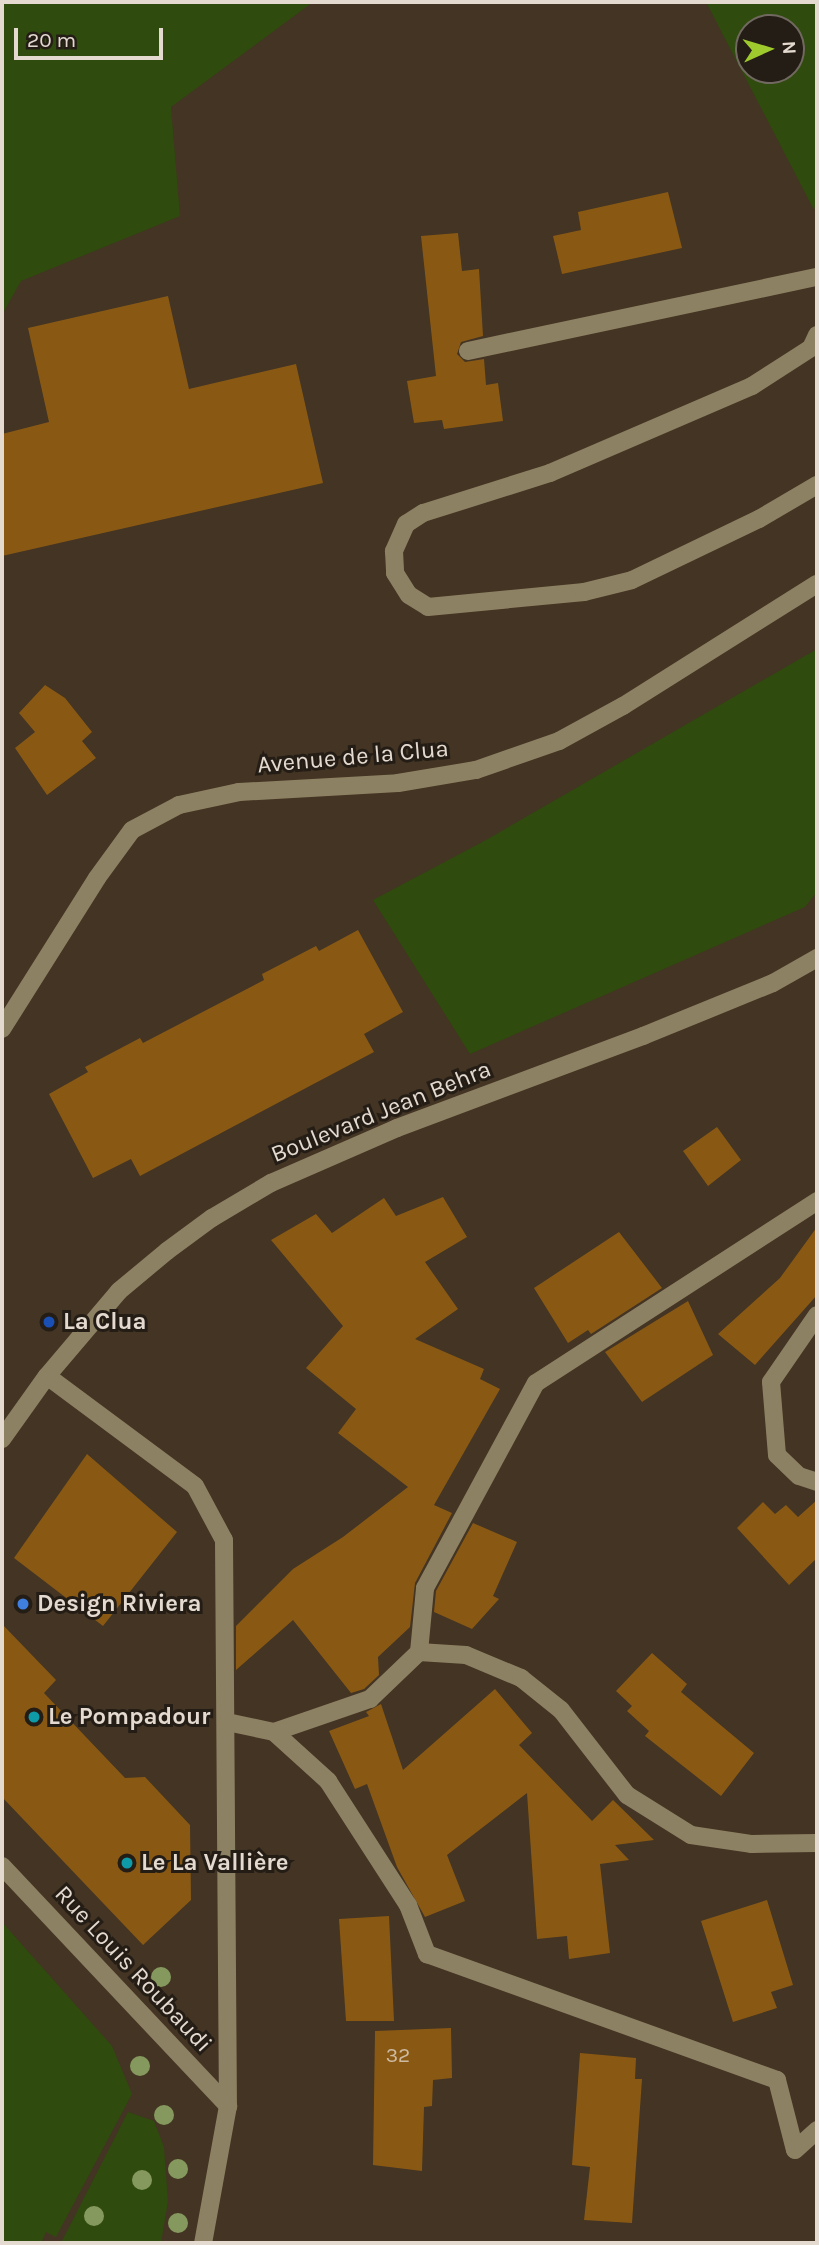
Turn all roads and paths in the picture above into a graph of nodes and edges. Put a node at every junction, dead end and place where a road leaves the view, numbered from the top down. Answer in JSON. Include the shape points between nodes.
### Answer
{"nodes":[{"id":1,"x":817,"y":276,"type":"edge"},
{"id":2,"x":817,"y":335,"type":"edge"},
{"id":3,"x":468,"y":351,"type":"dead end"},
{"id":4,"x":817,"y":485,"type":"edge"},
{"id":5,"x":817,"y":584,"type":"edge"},
{"id":6,"x":817,"y":958,"type":"edge"},
{"id":7,"x":2,"y":1029,"type":"edge"},
{"id":8,"x":817,"y":1201,"type":"edge"},
{"id":9,"x":817,"y":1315,"type":"edge"},
{"id":10,"x":47,"y":1376,"type":"junction"},
{"id":11,"x":2,"y":1439,"type":"edge"},
{"id":12,"x":817,"y":1482,"type":"edge"},
{"id":13,"x":419,"y":1652,"type":"junction"},
{"id":14,"x":227,"y":1722,"type":"junction"},
{"id":15,"x":274,"y":1732,"type":"junction"},
{"id":16,"x":817,"y":1843,"type":"edge"},
{"id":17,"x":2,"y":1866,"type":"edge"},
{"id":18,"x":228,"y":2106,"type":"junction"},
{"id":19,"x":817,"y":2130,"type":"edge"},
{"id":20,"x":203,"y":2243,"type":"edge"}],
"edges":[{"from":1,"to":3,"type":"street"},
{"from":2,"to":4,"type":"street","via":[[811,348],[752,386],[550,473],[423,513],[406,524],[394,551],[395,573],[409,595],[428,607],[584,592],[632,580],[759,519]]},
{"from":5,"to":7,"type":"street","name":"Avenue de la Clua","via":[[559,741],[476,770],[398,783],[239,792],[179,805],[132,830]]},
{"from":6,"to":10,"type":"street","name":"Boulevard Jean Behra","via":[[761,988],[397,1128],[271,1183],[167,1251],[119,1292]]},
{"from":8,"to":13,"type":"street","via":[[536,1383],[425,1588]]},
{"from":9,"to":12,"type":"street","via":[[771,1382],[777,1455],[799,1476]]},
{"from":10,"to":11,"type":"street","name":"Boulevard Jean Behra"},
{"from":10,"to":14,"type":"street","via":[[195,1486],[224,1540]]},
{"from":13,"to":15,"type":"street","via":[[370,1699]]},
{"from":13,"to":16,"type":"street","via":[[466,1655],[521,1678],[561,1710],[627,1795],[691,1835],[752,1844]]},
{"from":14,"to":15,"type":"street"},
{"from":14,"to":18,"type":"street"},
{"from":15,"to":19,"type":"street","via":[[328,1782],[408,1905],[428,1954],[777,2080],[795,2150]]},
{"from":17,"to":18,"type":"street","name":"Rue Louis Roubaudi"},
{"from":18,"to":20,"type":"street"}]}
